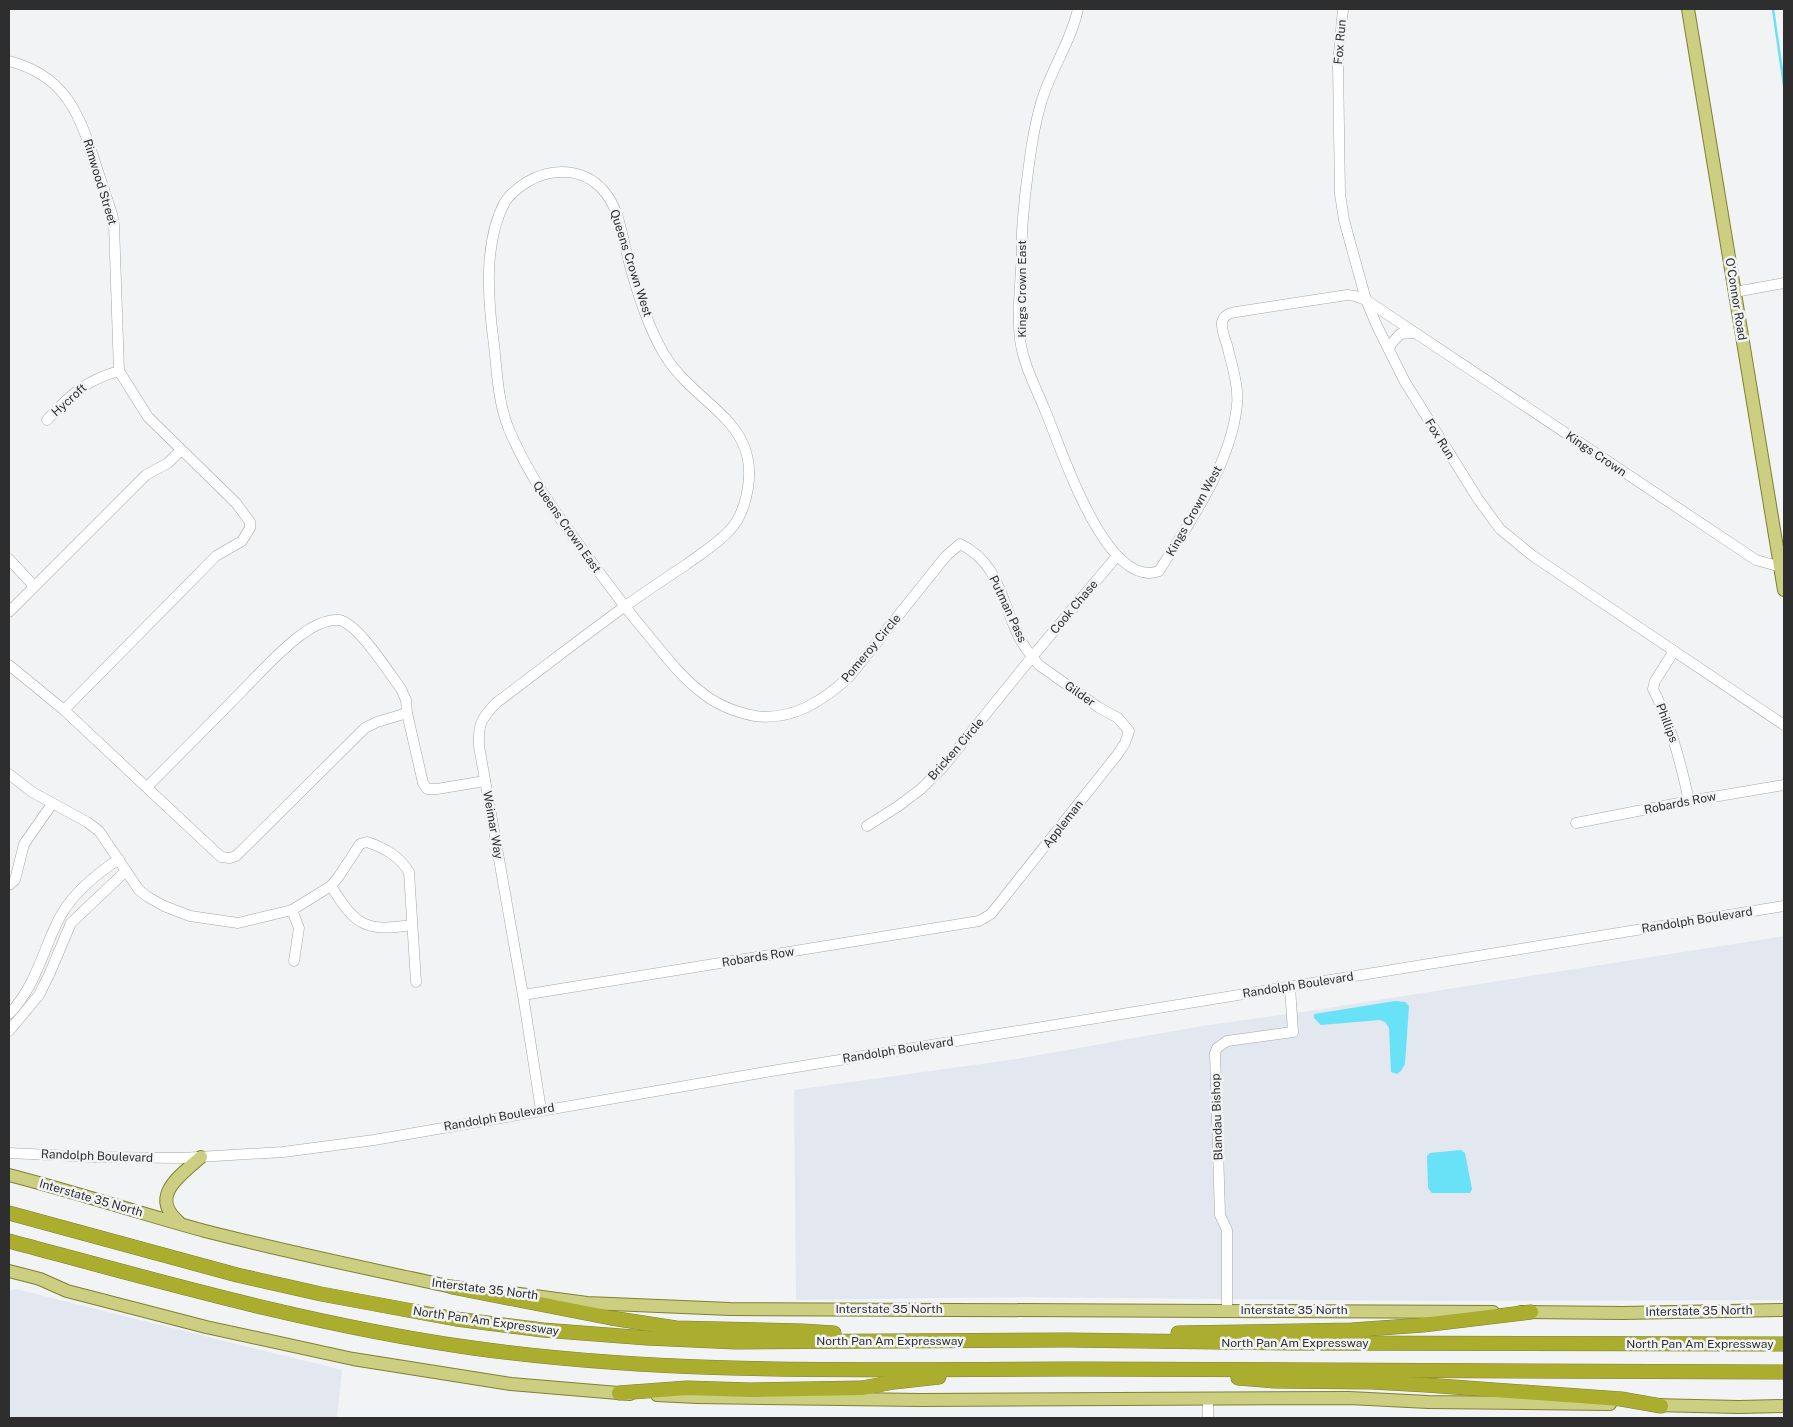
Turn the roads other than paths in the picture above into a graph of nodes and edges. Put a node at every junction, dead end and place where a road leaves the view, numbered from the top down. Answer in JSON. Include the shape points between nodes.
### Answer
{"nodes":[{"id":1,"x":1078,"y":9,"type":"edge"},
{"id":2,"x":1343,"y":9,"type":"edge"},
{"id":3,"x":1688,"y":9,"type":"edge"},
{"id":4,"x":9,"y":61,"type":"edge"},
{"id":5,"x":521,"y":187,"type":"joint"},
{"id":6,"x":1784,"y":283,"type":"edge"},
{"id":7,"x":1735,"y":292,"type":"junction"},
{"id":8,"x":1366,"y":300,"type":"junction"},
{"id":9,"x":1225,"y":316,"type":"joint"},
{"id":10,"x":1414,"y":333,"type":"junction"},
{"id":11,"x":1389,"y":350,"type":"junction"},
{"id":12,"x":119,"y":371,"type":"junction"},
{"id":13,"x":47,"y":420,"type":"dead end"},
{"id":14,"x":181,"y":450,"type":"junction"},
{"id":15,"x":960,"y":544,"type":"joint"},
{"id":16,"x":1116,"y":556,"type":"junction"},
{"id":17,"x":9,"y":559,"type":"edge"},
{"id":18,"x":1780,"y":567,"type":"junction"},
{"id":19,"x":34,"y":586,"type":"junction"},
{"id":20,"x":1784,"y":590,"type":"edge"},
{"id":21,"x":624,"y":607,"type":"junction"},
{"id":22,"x":9,"y":612,"type":"edge"},
{"id":23,"x":1674,"y":651,"type":"junction"},
{"id":24,"x":1032,"y":657,"type":"junction"},
{"id":25,"x":9,"y":665,"type":"edge"},
{"id":26,"x":64,"y":710,"type":"junction"},
{"id":27,"x":407,"y":713,"type":"junction"},
{"id":28,"x":1784,"y":725,"type":"edge"},
{"id":29,"x":1129,"y":731,"type":"joint"},
{"id":30,"x":9,"y":774,"type":"edge"},
{"id":31,"x":485,"y":781,"type":"junction"},
{"id":32,"x":1784,"y":785,"type":"edge"},
{"id":33,"x":147,"y":787,"type":"junction"},
{"id":34,"x":1689,"y":801,"type":"junction"},
{"id":35,"x":52,"y":804,"type":"junction"},
{"id":36,"x":1576,"y":824,"type":"dead end"},
{"id":37,"x":867,"y":826,"type":"dead end"},
{"id":38,"x":119,"y":859,"type":"junction"},
{"id":39,"x":126,"y":871,"type":"junction"},
{"id":40,"x":9,"y":885,"type":"edge"},
{"id":41,"x":331,"y":886,"type":"junction"},
{"id":42,"x":1784,"y":906,"type":"edge"},
{"id":43,"x":292,"y":910,"type":"junction"},
{"id":44,"x":991,"y":914,"type":"joint"},
{"id":45,"x":412,"y":925,"type":"junction"},
{"id":46,"x":294,"y":961,"type":"dead end"},
{"id":47,"x":416,"y":982,"type":"dead end"},
{"id":48,"x":1290,"y":987,"type":"junction"},
{"id":49,"x":523,"y":995,"type":"junction"},
{"id":50,"x":9,"y":1014,"type":"edge"},
{"id":51,"x":9,"y":1031,"type":"edge"},
{"id":52,"x":541,"y":1110,"type":"junction"},
{"id":53,"x":9,"y":1153,"type":"edge"},
{"id":54,"x":201,"y":1157,"type":"junction"},
{"id":55,"x":9,"y":1175,"type":"edge"},
{"id":56,"x":9,"y":1213,"type":"edge"},
{"id":57,"x":181,"y":1224,"type":"junction"},
{"id":58,"x":9,"y":1241,"type":"edge"},
{"id":59,"x":9,"y":1271,"type":"edge"},
{"id":60,"x":27,"y":1276,"type":"junction"},
{"id":61,"x":9,"y":1278,"type":"edge"},
{"id":62,"x":452,"y":1287,"type":"junction"},
{"id":63,"x":1227,"y":1310,"type":"junction"},
{"id":64,"x":1784,"y":1310,"type":"edge"},
{"id":65,"x":1531,"y":1312,"type":"junction"},
{"id":66,"x":1068,"y":1340,"type":"junction"},
{"id":67,"x":937,"y":1341,"type":"junction"},
{"id":68,"x":1784,"y":1344,"type":"edge"},
{"id":69,"x":993,"y":1369,"type":"junction"},
{"id":70,"x":1128,"y":1369,"type":"junction"},
{"id":71,"x":1784,"y":1372,"type":"edge"},
{"id":72,"x":618,"y":1393,"type":"junction"},
{"id":73,"x":1208,"y":1399,"type":"junction"},
{"id":74,"x":1661,"y":1406,"type":"junction"},
{"id":75,"x":1784,"y":1406,"type":"edge"},
{"id":76,"x":1208,"y":1418,"type":"edge"}],
"edges":[{"from":1,"to":16,"type":"street","name":"Kings Crown East","via":[[1046,88],[1034,130],[1021,241],[1020,340],[1076,487],[1094,524]]},
{"from":2,"to":8,"type":"street","name":"Fox Run","via":[[1338,83],[1340,194]]},
{"from":3,"to":7,"type":"main road","name":"O'Connor Road"},
{"from":4,"to":12,"type":"street","name":"Rimwood Street","via":[[36,71],[54,84],[75,109],[84,129],[114,225]]},
{"from":5,"to":21,"type":"street","name":"Queens Crown East","via":[[507,199],[500,214],[490,255],[491,327],[505,417],[527,469],[549,505]]},
{"from":5,"to":21,"type":"street","name":"Queens Crown West","via":[[543,174],[570,171],[602,188],[617,214],[638,291],[663,352],[691,387],[728,420],[746,449],[749,468],[746,494],[743,509],[733,527],[716,544]]},
{"from":6,"to":7,"type":"street"},
{"from":7,"to":18,"type":"main road","name":"O'Connor Road"},
{"from":8,"to":9,"type":"street","name":"Kings Crown","via":[[1346,295]]},
{"from":8,"to":10,"type":"street","name":"Kings Crown"},
{"from":8,"to":11,"type":"street","name":"Fox Run"},
{"from":9,"to":16,"type":"street","name":"Kings Crown West","via":[[1222,329],[1237,403],[1228,447],[1195,513],[1159,571],[1151,574],[1141,572]]},
{"from":10,"to":11,"type":"street","via":[[1400,334]]},
{"from":10,"to":18,"type":"street","name":"Kings Crown","via":[[1756,560]]},
{"from":11,"to":23,"type":"street","name":"Fox Run","via":[[1405,382],[1467,482],[1500,529],[1532,556]]},
{"from":12,"to":13,"type":"street","name":"Hycroft","via":[[101,376],[77,390]]},
{"from":12,"to":14,"type":"street","via":[[148,417]]},
{"from":14,"to":19,"type":"street","via":[[168,463],[146,475]]},
{"from":14,"to":26,"type":"street","via":[[246,514],[250,528],[242,541],[216,556]]},
{"from":15,"to":21,"type":"street","name":"Pomeroy Circle","via":[[946,556],[849,676],[823,699],[789,715],[754,716],[706,696],[678,670]]},
{"from":15,"to":24,"type":"street","name":"Putman Pass","via":[[986,563]]},
{"from":16,"to":24,"type":"street","name":"Cook Chase"},
{"from":17,"to":19,"type":"street"},
{"from":18,"to":20,"type":"main road","name":"O'Connor Road"},
{"from":19,"to":22,"type":"street"},
{"from":21,"to":31,"type":"street","name":"Weimar Way","via":[[483,716],[478,733]]},
{"from":23,"to":28,"type":"street","name":"Fox Run"},
{"from":23,"to":34,"type":"street","name":"Phillips","via":[[1653,688],[1671,733]]},
{"from":24,"to":29,"type":"street","name":"Gilder","via":[[1098,707],[1118,718]]},
{"from":24,"to":37,"type":"street","name":"Bricken Circle","via":[[943,767],[897,808]]},
{"from":25,"to":26,"type":"street"},
{"from":26,"to":33,"type":"street"},
{"from":27,"to":31,"type":"street","via":[[427,789]]},
{"from":27,"to":33,"type":"street","via":[[365,728],[236,856],[230,858],[220,857]]},
{"from":27,"to":33,"type":"street","via":[[402,689],[359,633],[351,624],[328,621],[301,635],[275,658]]},
{"from":29,"to":44,"type":"street","name":"Appleman","via":[[1122,749]]},
{"from":30,"to":35,"type":"street"},
{"from":31,"to":49,"type":"street","name":"Weimar Way"},
{"from":32,"to":34,"type":"street","name":"Robards Row"},
{"from":34,"to":36,"type":"street","name":"Robards Row"},
{"from":35,"to":38,"type":"street","via":[[98,831]]},
{"from":35,"to":40,"type":"street","via":[[24,844],[15,880]]},
{"from":38,"to":39,"type":"street"},
{"from":38,"to":50,"type":"street","via":[[79,892],[62,913],[35,976]]},
{"from":39,"to":43,"type":"street","via":[[148,897],[190,916],[238,923]]},
{"from":39,"to":51,"type":"street","via":[[71,923],[39,995]]},
{"from":41,"to":43,"type":"street"},
{"from":41,"to":45,"type":"street","via":[[351,914],[371,927],[387,929]]},
{"from":41,"to":45,"type":"street","via":[[360,844],[367,842],[389,852],[402,860],[409,872]]},
{"from":42,"to":48,"type":"street","name":"Randolph Boulevard"},
{"from":43,"to":46,"type":"street","via":[[299,928]]},
{"from":44,"to":49,"type":"street","name":"Robards Row","via":[[978,920]]},
{"from":45,"to":47,"type":"street"},
{"from":48,"to":52,"type":"street","name":"Randolph Boulevard"},
{"from":48,"to":63,"type":"street","name":"Blandau Bishop","via":[[1293,1032],[1227,1041],[1215,1053],[1220,1214],[1226,1230]]},
{"from":49,"to":52,"type":"street","name":"Weimar Way"},
{"from":52,"to":54,"type":"street","name":"Randolph Boulevard","via":[[374,1140],[283,1152]]},
{"from":53,"to":54,"type":"street","name":"Randolph Boulevard"},
{"from":54,"to":57,"type":"main road","via":[[168,1189],[166,1200],[170,1214]]},
{"from":55,"to":57,"type":"main road","name":"Interstate 35 North"},
{"from":56,"to":67,"type":"highway","name":"North Pan Am Expressway","via":[[277,1284],[456,1319],[647,1338],[736,1342]]},
{"from":57,"to":62,"type":"main road","name":"Interstate 35 North","via":[[314,1258]]},
{"from":58,"to":69,"type":"highway","via":[[320,1322],[477,1349],[686,1367]]},
{"from":59,"to":60,"type":"main road"},
{"from":60,"to":61,"type":"main road"},
{"from":60,"to":72,"type":"main road","via":[[67,1291],[206,1327],[353,1359],[511,1384]]},
{"from":62,"to":63,"type":"main road","name":"Interstate 35 North","via":[[587,1303],[730,1309]]},
{"from":62,"to":67,"type":"highway","via":[[676,1328],[802,1331]]},
{"from":63,"to":65,"type":"main road","name":"Interstate 35 North"},
{"from":64,"to":65,"type":"main road","name":"Interstate 35 North"},
{"from":65,"to":66,"type":"highway","via":[[1352,1330],[1195,1332]]},
{"from":66,"to":67,"type":"highway","name":"North Pan Am Expressway"},
{"from":66,"to":68,"type":"highway","name":"North Pan Am Expressway","via":[[1292,1344]]},
{"from":69,"to":70,"type":"highway"},
{"from":69,"to":72,"type":"highway","via":[[862,1388],[687,1388]]},
{"from":70,"to":71,"type":"highway"},
{"from":70,"to":74,"type":"highway","via":[[1274,1381],[1426,1385],[1621,1399]]},
{"from":72,"to":73,"type":"main road","via":[[920,1400]]},
{"from":73,"to":74,"type":"main road","via":[[1349,1398]]},
{"from":73,"to":76,"type":"street"},
{"from":74,"to":75,"type":"main road"}]}
